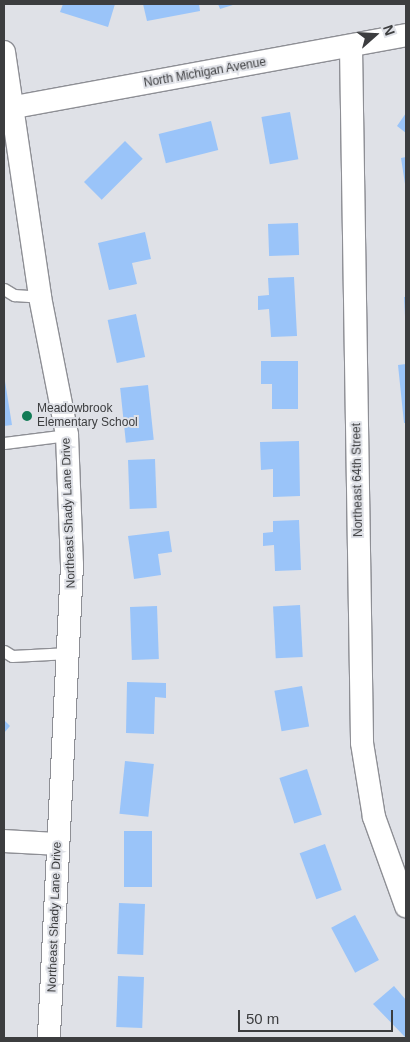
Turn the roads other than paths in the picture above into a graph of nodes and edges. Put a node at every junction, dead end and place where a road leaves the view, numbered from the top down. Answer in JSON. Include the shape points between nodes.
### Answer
{"nodes":[{"id":1,"x":406,"y":35,"type":"edge"},
{"id":2,"x":351,"y":46,"type":"junction"},
{"id":3,"x":4,"y":52,"type":"edge"},
{"id":4,"x":7,"y":108,"type":"edge"},
{"id":5,"x":4,"y":289,"type":"edge"},
{"id":6,"x":40,"y":297,"type":"junction"},
{"id":7,"x":67,"y":435,"type":"junction"},
{"id":8,"x":4,"y":443,"type":"edge"},
{"id":9,"x":4,"y":651,"type":"edge"},
{"id":10,"x":69,"y":653,"type":"junction"},
{"id":11,"x":4,"y":841,"type":"edge"},
{"id":12,"x":58,"y":844,"type":"junction"},
{"id":13,"x":406,"y":906,"type":"edge"},
{"id":14,"x":50,"y":1038,"type":"edge"}],
"edges":[{"from":1,"to":2,"type":"street","name":"North Michigan Avenue"},
{"from":2,"to":4,"type":"street","name":"North Michigan Avenue"},
{"from":2,"to":13,"type":"street","name":"Northeast 64th Street","via":[[362,743],[374,817]]},
{"from":3,"to":4,"type":"street","name":"Northeast Shady Lane Drive"},
{"from":4,"to":6,"type":"street","name":"Northeast Shady Lane Drive"},
{"from":5,"to":6,"type":"lane","via":[[14,295]]},
{"from":6,"to":7,"type":"street","name":"Northeast Shady Lane Drive"},
{"from":7,"to":8,"type":"lane"},
{"from":7,"to":10,"type":"street","name":"Northeast Shady Lane Drive","via":[[72,565]]},
{"from":9,"to":10,"type":"lane","via":[[12,656]]},
{"from":10,"to":12,"type":"street","name":"Northeast Shady Lane Drive"},
{"from":11,"to":12,"type":"street"},
{"from":12,"to":14,"type":"street","name":"Northeast Shady Lane Drive"}]}
